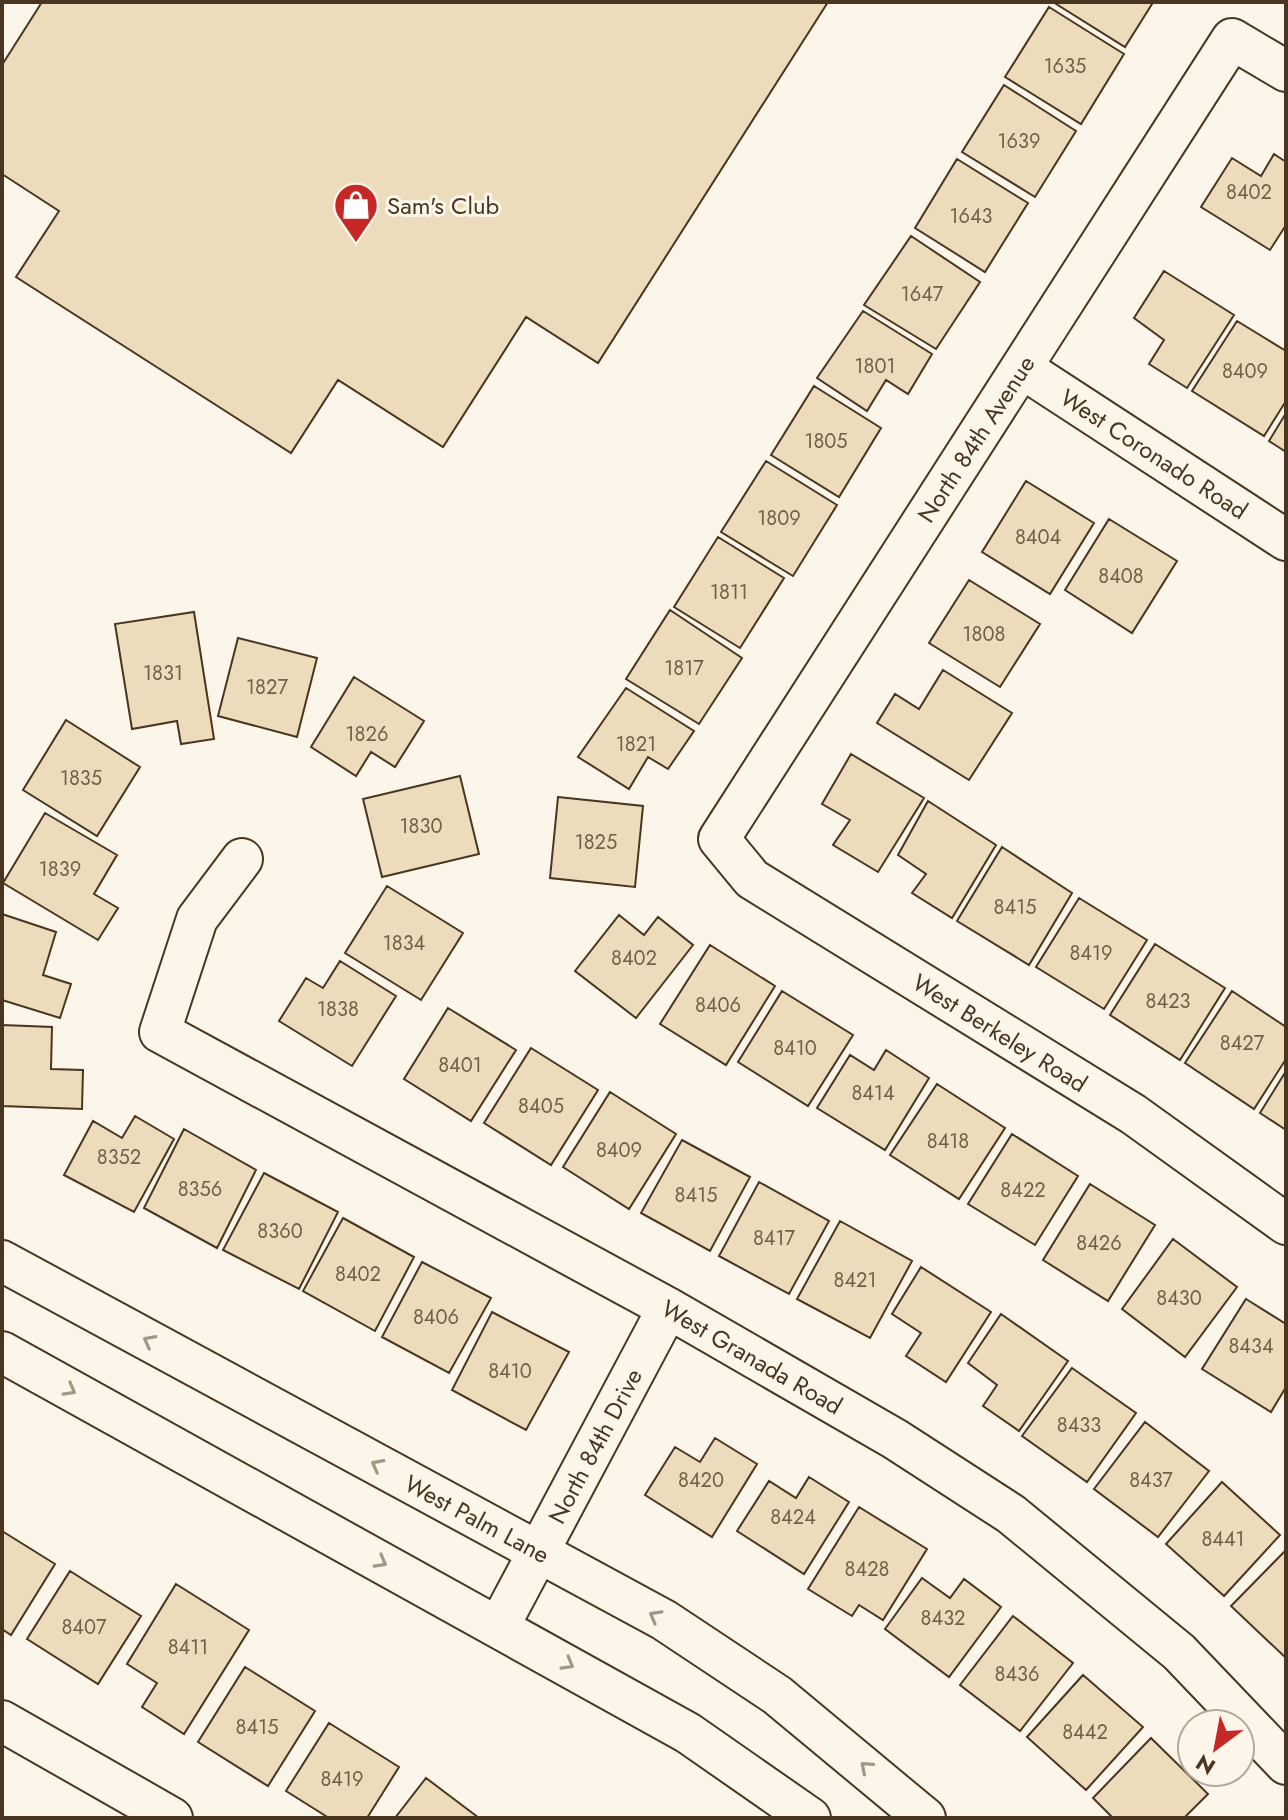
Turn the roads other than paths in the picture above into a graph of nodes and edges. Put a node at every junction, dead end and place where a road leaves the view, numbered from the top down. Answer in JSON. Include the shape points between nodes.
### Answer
{"nodes":[{"id":1,"x":1286,"y":71,"type":"edge"},
{"id":2,"x":1022,"y":368,"type":"junction"},
{"id":3,"x":1286,"y":540,"type":"edge"},
{"id":4,"x":719,"y":839,"type":"joint"},
{"id":5,"x":242,"y":859,"type":"dead end"},
{"id":6,"x":1286,"y":1224,"type":"edge"},
{"id":7,"x":2,"y":1261,"type":"edge"},
{"id":8,"x":668,"y":1308,"type":"junction"},
{"id":9,"x":2,"y":1352,"type":"edge"},
{"id":10,"x":540,"y":1553,"type":"junction"},
{"id":11,"x":499,"y":1626,"type":"junction"},
{"id":12,"x":2,"y":1721,"type":"edge"},
{"id":13,"x":1286,"y":1764,"type":"edge"},
{"id":14,"x":172,"y":1818,"type":"edge"},
{"id":15,"x":810,"y":1818,"type":"edge"},
{"id":16,"x":925,"y":1818,"type":"edge"}],
"edges":[{"from":1,"to":2,"type":"street","name":"North 84th Avenue","via":[[1232,39]]},
{"from":2,"to":3,"type":"street","name":"West Coronado Road"},
{"from":2,"to":4,"type":"street","name":"North 84th Avenue"},
{"from":4,"to":6,"type":"street","name":"West Berkeley Road","via":[[752,879],[1133,1114]]},
{"from":5,"to":8,"type":"street","name":"West Granada Road","via":[[197,919],[160,1032]]},
{"from":10,"to":7,"type":"street","name":"West Palm Lane","one_way":true},
{"from":8,"to":10,"type":"street","name":"North 84th Drive"},
{"from":8,"to":13,"type":"street","name":"West Granada Road","via":[[895,1439],[1011,1514],[1179,1652]]},
{"from":9,"to":11,"type":"street","one_way":true},
{"from":10,"to":11,"type":"street","name":"North 84th Drive"},
{"from":16,"to":10,"type":"street","name":"West Palm Lane","one_way":true,"via":[[777,1695],[664,1620]]},
{"from":11,"to":15,"type":"street","one_way":true,"via":[[688,1733]]},
{"from":12,"to":14,"type":"street"}]}
